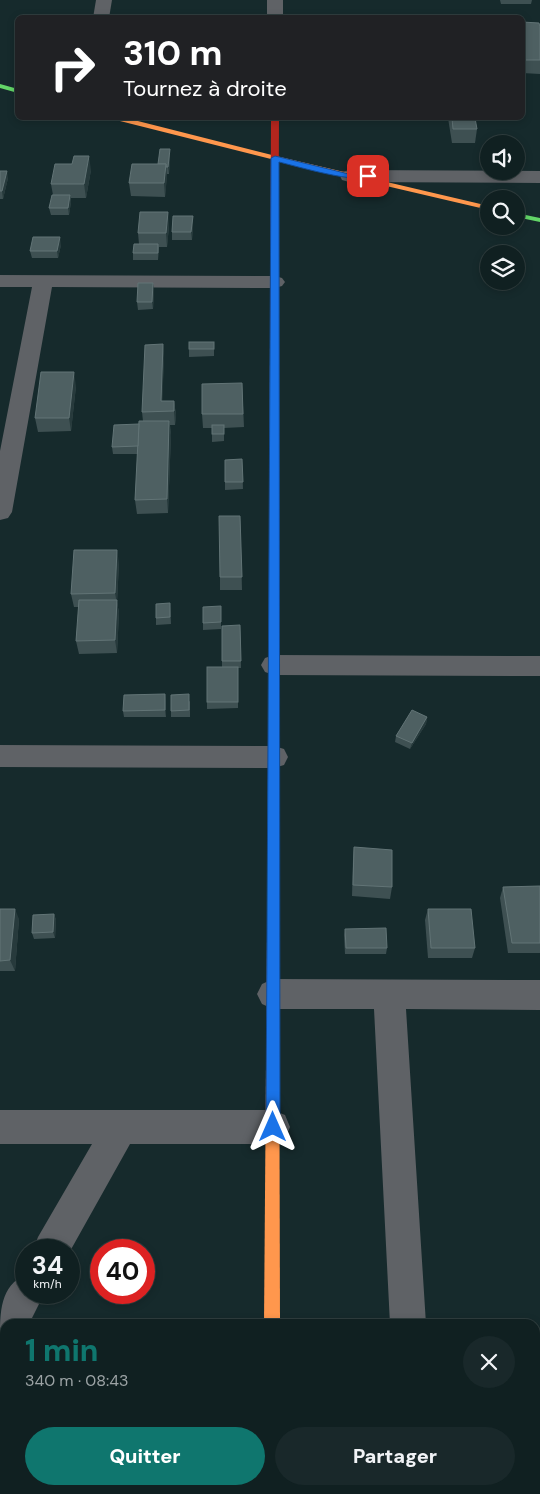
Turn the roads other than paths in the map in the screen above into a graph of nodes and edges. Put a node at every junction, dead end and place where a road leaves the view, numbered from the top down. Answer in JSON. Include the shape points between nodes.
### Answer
{"nodes":[{"id":1,"x":104,"y":0,"type":"edge"},
{"id":2,"x":275,"y":0,"type":"edge"},
{"id":3,"x":102,"y":15,"type":"edge"},
{"id":4,"x":275,"y":15,"type":"edge"},
{"id":5,"x":0,"y":86,"type":"edge"},
{"id":6,"x":15,"y":90,"type":"edge"},
{"id":7,"x":127,"y":120,"type":"edge"},
{"id":8,"x":275,"y":120,"type":"edge"},
{"id":9,"x":275,"y":158,"type":"junction"},
{"id":10,"x":349,"y":176,"type":"junction"},
{"id":11,"x":540,"y":177,"type":"edge"},
{"id":12,"x":480,"y":206,"type":"edge"},
{"id":13,"x":525,"y":217,"type":"edge"},
{"id":14,"x":540,"y":220,"type":"edge"},
{"id":15,"x":0,"y":281,"type":"edge"},
{"id":16,"x":43,"y":281,"type":"junction"},
{"id":17,"x":275,"y":282,"type":"junction"},
{"id":18,"x":0,"y":512,"type":"edge"},
{"id":19,"x":274,"y":665,"type":"junction"},
{"id":20,"x":540,"y":666,"type":"edge"},
{"id":21,"x":0,"y":756,"type":"edge"},
{"id":22,"x":274,"y":757,"type":"junction"},
{"id":23,"x":273,"y":994,"type":"junction"},
{"id":24,"x":389,"y":994,"type":"junction"},
{"id":25,"x":540,"y":995,"type":"edge"},
{"id":26,"x":0,"y":1127,"type":"edge"},
{"id":27,"x":273,"y":1127,"type":"junction"},
{"id":28,"x":120,"y":1128,"type":"junction"},
{"id":29,"x":57,"y":1239,"type":"edge"},
{"id":30,"x":20,"y":1304,"type":"edge"},
{"id":31,"x":12,"y":1319,"type":"edge"},
{"id":32,"x":272,"y":1319,"type":"edge"},
{"id":33,"x":408,"y":1319,"type":"edge"}],
"edges":[{"from":1,"to":3,"type":"street"},
{"from":2,"to":4,"type":"street"},
{"from":5,"to":6,"type":"street"},
{"from":7,"to":9,"type":"street"},
{"from":8,"to":9,"type":"street"},
{"from":9,"to":10,"type":"street"},
{"from":9,"to":17,"type":"street"},
{"from":10,"to":11,"type":"street"},
{"from":10,"to":12,"type":"street"},
{"from":13,"to":14,"type":"street"},
{"from":15,"to":16,"type":"street"},
{"from":16,"to":17,"type":"street"},
{"from":16,"to":18,"type":"street"},
{"from":17,"to":19,"type":"street"},
{"from":19,"to":20,"type":"street"},
{"from":19,"to":22,"type":"street"},
{"from":21,"to":22,"type":"street"},
{"from":22,"to":23,"type":"street"},
{"from":23,"to":24,"type":"street"},
{"from":23,"to":27,"type":"street"},
{"from":24,"to":25,"type":"street"},
{"from":24,"to":33,"type":"street"},
{"from":26,"to":28,"type":"street"},
{"from":27,"to":28,"type":"street"},
{"from":27,"to":32,"type":"street"},
{"from":28,"to":29,"type":"street"},
{"from":30,"to":31,"type":"street"}]}
